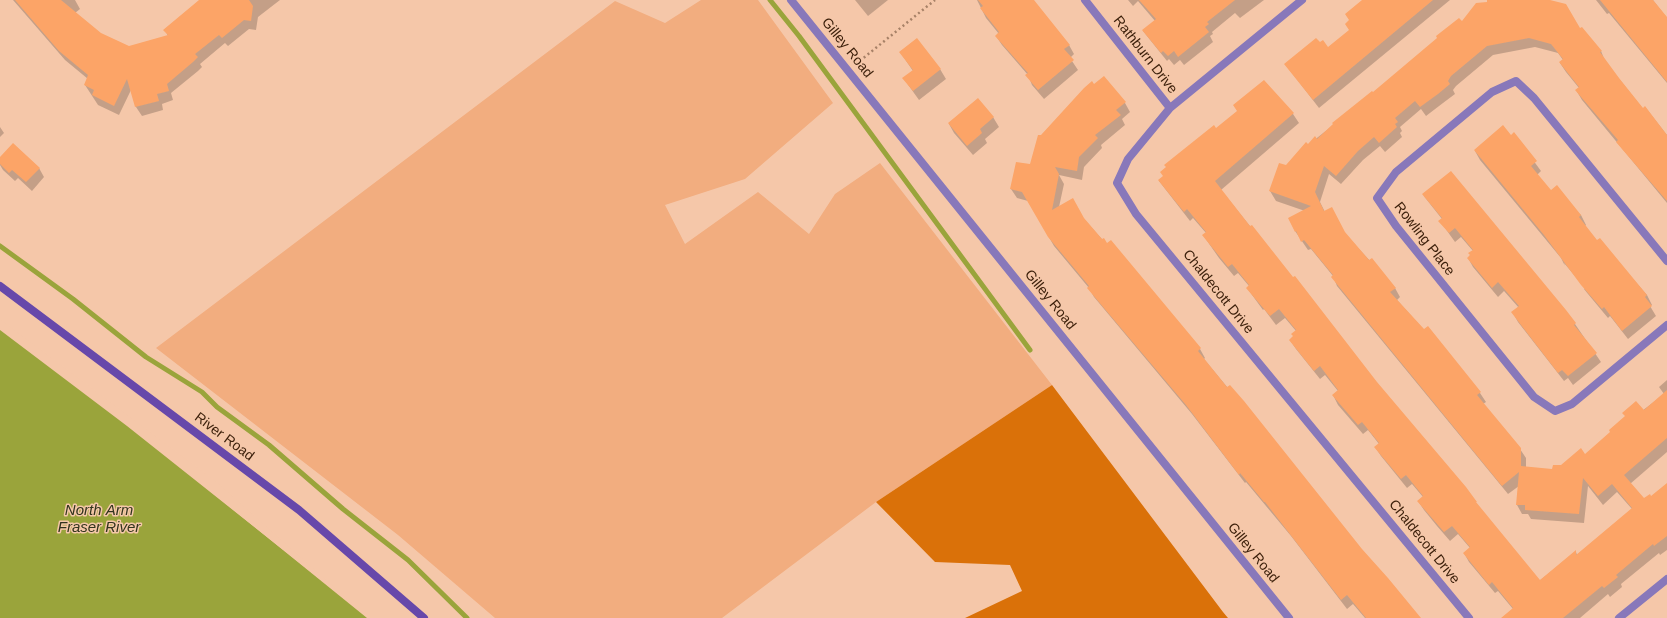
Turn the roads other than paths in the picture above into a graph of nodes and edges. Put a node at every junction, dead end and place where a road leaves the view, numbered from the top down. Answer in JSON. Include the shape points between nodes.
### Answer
{"nodes":[{"id":1,"x":791,"y":0,"type":"edge"},
{"id":2,"x":1085,"y":0,"type":"edge"},
{"id":3,"x":1302,"y":0,"type":"edge"},
{"id":4,"x":1170,"y":108,"type":"junction"},
{"id":5,"x":1667,"y":261,"type":"edge"},
{"id":6,"x":0,"y":286,"type":"edge"},
{"id":7,"x":1667,"y":325,"type":"edge"},
{"id":8,"x":1667,"y":579,"type":"edge"},
{"id":9,"x":424,"y":618,"type":"edge"},
{"id":10,"x":1289,"y":618,"type":"edge"},
{"id":11,"x":1469,"y":618,"type":"edge"},
{"id":12,"x":1619,"y":618,"type":"edge"}],
"edges":[{"from":1,"to":10,"type":"street","name":"Gilley Road"},
{"from":2,"to":4,"type":"street","name":"Rathburn Drive"},
{"from":3,"to":4,"type":"street","name":"Chaldecott Drive"},
{"from":4,"to":11,"type":"street","name":"Chaldecott Drive","via":[[1128,159],[1117,183],[1136,214]]},
{"from":5,"to":7,"type":"street","name":"Rowling Place","via":[[1534,98],[1516,81],[1492,92],[1396,172],[1377,198],[1396,226],[1534,397],[1555,411],[1572,404]]},
{"from":6,"to":9,"type":"street","name":"River Road","via":[[299,510]]},
{"from":8,"to":12,"type":"street"}]}
